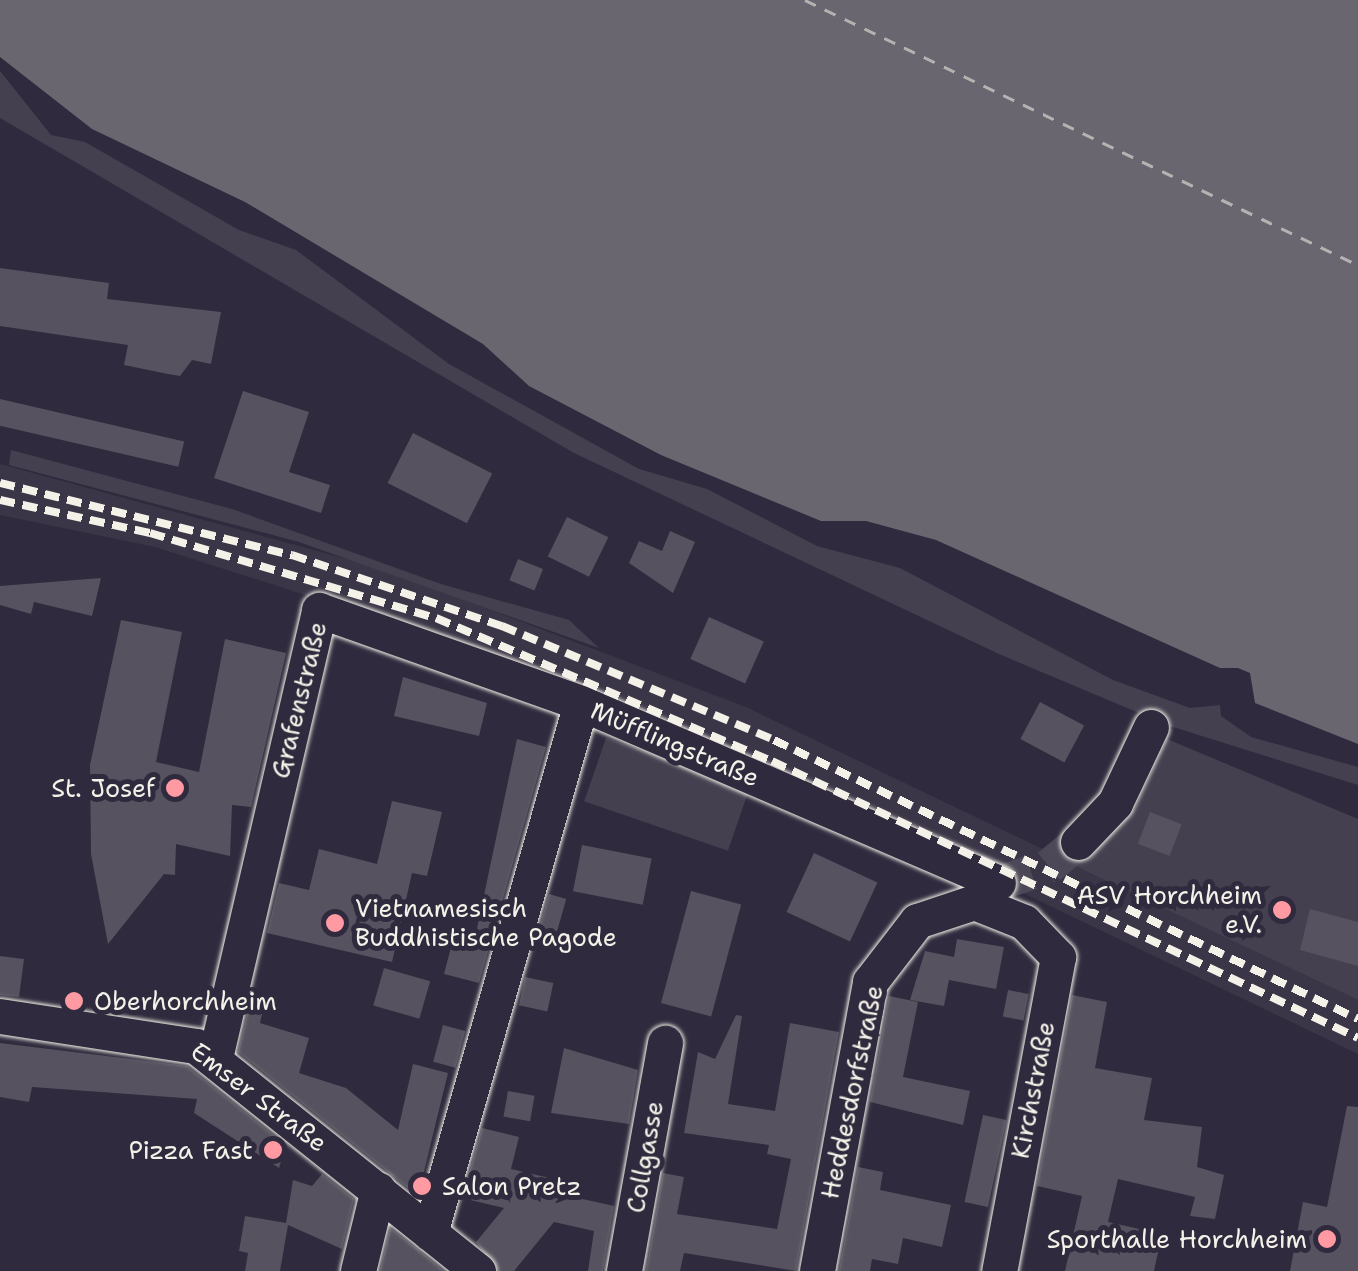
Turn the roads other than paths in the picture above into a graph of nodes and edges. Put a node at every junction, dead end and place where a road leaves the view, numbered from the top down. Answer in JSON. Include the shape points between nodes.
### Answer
{"nodes":[{"id":1,"x":581,"y":703,"type":"junction"},
{"id":2,"x":1151,"y":726,"type":"dead end"},
{"id":3,"x":1078,"y":842,"type":"tunnel mouth"},
{"id":4,"x":998,"y":883,"type":"tunnel mouth"},
{"id":5,"x":1024,"y":922,"type":"joint"},
{"id":6,"x":0,"y":1016,"type":"edge"},
{"id":7,"x":665,"y":1043,"type":"dead end"},
{"id":8,"x":215,"y":1058,"type":"junction"},
{"id":9,"x":378,"y":1189,"type":"junction"},
{"id":10,"x":430,"y":1233,"type":"junction"},
{"id":11,"x":358,"y":1271,"type":"edge"},
{"id":12,"x":478,"y":1271,"type":"edge"},
{"id":13,"x":624,"y":1271,"type":"edge"},
{"id":14,"x":817,"y":1271,"type":"edge"},
{"id":15,"x":999,"y":1271,"type":"edge"}],
"edges":[{"from":1,"to":4,"type":"street","name":"Müfflingstraße"},
{"from":1,"to":8,"type":"street","name":"Grafenstraße","via":[[319,610]]},
{"from":1,"to":10,"type":"street","name":"Müfflingstraße"},
{"from":2,"to":3,"type":"street","via":[[1115,803]]},
{"from":5,"to":14,"type":"street","name":"Heddesdorfstraße","via":[[974,902],[933,910],[870,982]]},
{"from":5,"to":15,"type":"street","name":"Kirchstraße","via":[[1058,957]]},
{"from":6,"to":8,"type":"street","name":"Emser Straße","via":[[176,1037]]},
{"from":7,"to":13,"type":"street","name":"Collgasse"},
{"from":8,"to":9,"type":"street","name":"Emser Straße"},
{"from":9,"to":10,"type":"street","name":"Emser Straße"},
{"from":9,"to":11,"type":"street"},
{"from":10,"to":12,"type":"street","name":"Emser Straße"}]}
